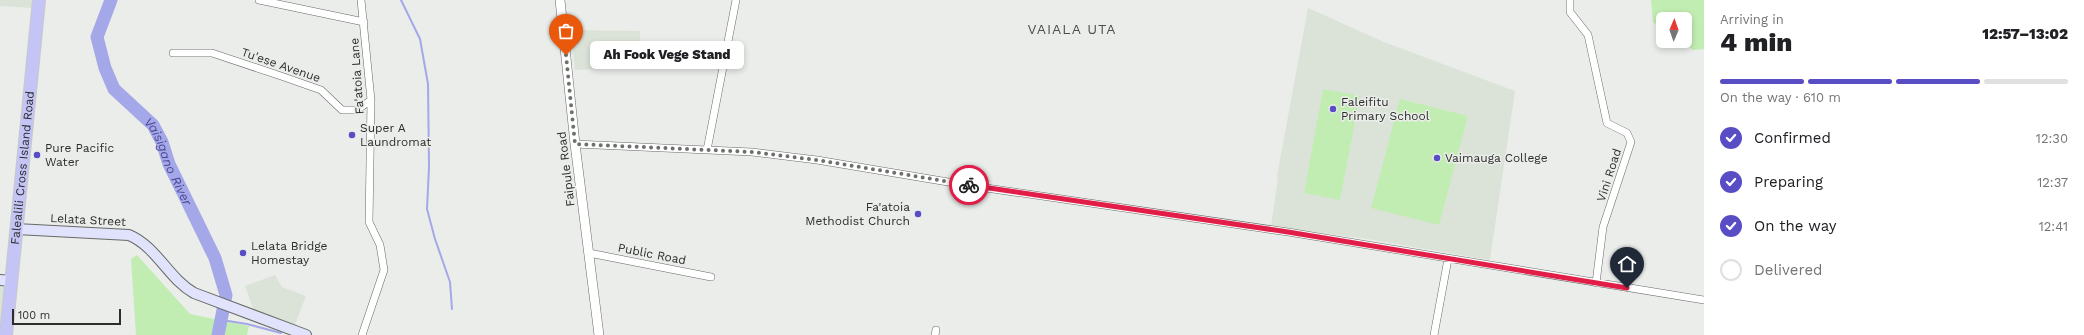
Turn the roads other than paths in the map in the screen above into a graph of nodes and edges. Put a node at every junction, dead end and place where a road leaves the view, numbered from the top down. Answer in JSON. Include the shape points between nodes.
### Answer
{"nodes":[{"id":1,"x":39,"y":0,"type":"edge"},
{"id":2,"x":259,"y":0,"type":"edge"},
{"id":3,"x":361,"y":0,"type":"edge"},
{"id":4,"x":560,"y":0,"type":"edge"},
{"id":5,"x":736,"y":0,"type":"edge"},
{"id":6,"x":1570,"y":0,"type":"edge"},
{"id":7,"x":364,"y":22,"type":"junction"},
{"id":8,"x":173,"y":53,"type":"dead end"},
{"id":9,"x":371,"y":100,"type":"junction"},
{"id":10,"x":575,"y":144,"type":"junction"},
{"id":11,"x":707,"y":150,"type":"junction"},
{"id":12,"x":16,"y":229,"type":"junction"},
{"id":13,"x":589,"y":253,"type":"junction"},
{"id":14,"x":1448,"y":260,"type":"junction"},
{"id":15,"x":711,"y":277,"type":"dead end"},
{"id":16,"x":5,"y":280,"type":"edge"},
{"id":17,"x":1596,"y":283,"type":"junction"},
{"id":18,"x":1704,"y":300,"type":"edge"},
{"id":19,"x":6,"y":335,"type":"edge"},
{"id":20,"x":306,"y":335,"type":"edge"},
{"id":21,"x":362,"y":335,"type":"edge"},
{"id":22,"x":599,"y":335,"type":"edge"},
{"id":23,"x":1434,"y":335,"type":"edge"}],
"edges":[{"from":1,"to":12,"type":"main road","name":"Falealili Cross Island Road"},
{"from":2,"to":7,"type":"street"},
{"from":3,"to":7,"type":"street","name":"Fa'atoia Lane"},
{"from":4,"to":10,"type":"street","name":"Faipule Road"},
{"from":5,"to":11,"type":"street"},
{"from":6,"to":17,"type":"street","name":"Vini Road","via":[[1570,12],[1588,35],[1607,123],[1627,133],[1631,142],[1603,228]]},
{"from":7,"to":9,"type":"street","name":"Fa'atoia Lane"},
{"from":8,"to":9,"type":"street","name":"Tu'ese Avenue","via":[[212,53],[281,76],[321,90],[342,110],[357,110]]},
{"from":9,"to":21,"type":"street","name":"Fa'atoia Lane","via":[[369,222],[380,245],[384,270]]},
{"from":10,"to":11,"type":"street"},
{"from":10,"to":13,"type":"street","name":"Faipule Road"},
{"from":11,"to":14,"type":"street","via":[[752,152],[817,160],[966,185],[1288,232]]},
{"from":12,"to":16,"type":"main road","name":"Falealili Cross Island Road"},
{"from":12,"to":20,"type":"main road","name":"Lelata Street","via":[[129,235],[140,240],[152,251],[182,286],[206,298]]},
{"from":13,"to":15,"type":"street","name":"Public Road"},
{"from":13,"to":22,"type":"street","name":"Faipule Road"},
{"from":14,"to":17,"type":"street"},
{"from":14,"to":23,"type":"street"},
{"from":16,"to":19,"type":"main road","name":"Falealili Cross Island Road"},
{"from":17,"to":18,"type":"street"}]}
